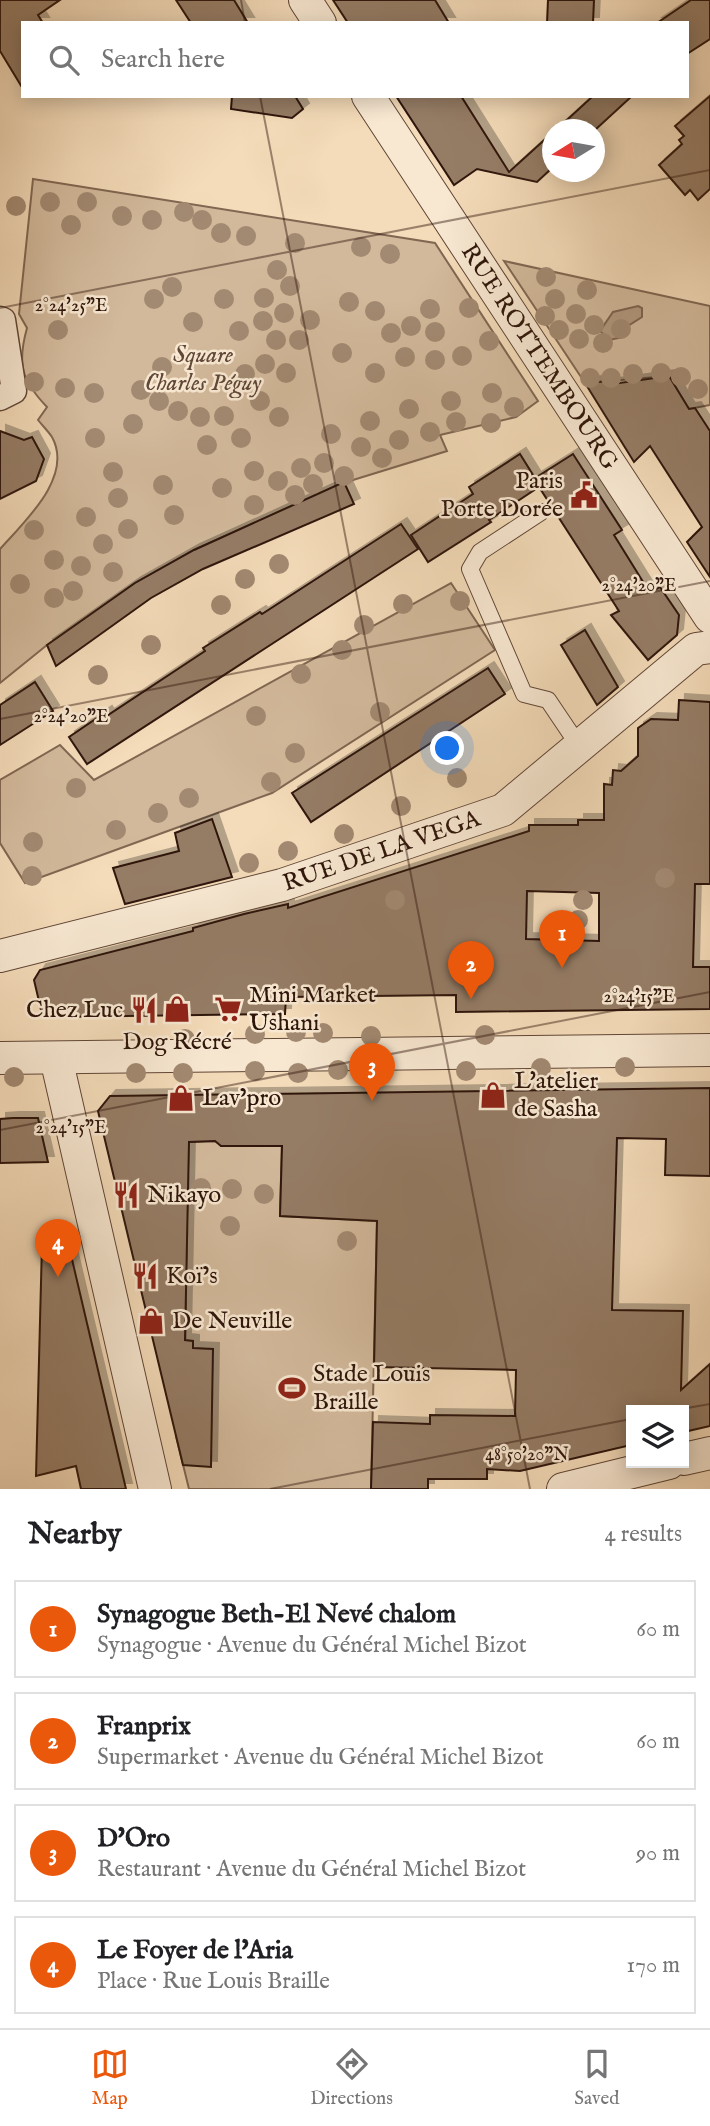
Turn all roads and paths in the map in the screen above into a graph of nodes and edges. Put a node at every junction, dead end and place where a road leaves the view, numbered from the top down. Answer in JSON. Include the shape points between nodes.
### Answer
{"nodes":[{"id":1,"x":305,"y":0,"type":"edge"},
{"id":2,"x":319,"y":21,"type":"edge"},
{"id":3,"x":369,"y":98,"type":"edge"},
{"id":4,"x":1,"y":319,"type":"edge"},
{"id":5,"x":0,"y":398,"type":"edge"},
{"id":6,"x":541,"y":512,"type":"dead end"},
{"id":7,"x":710,"y":617,"type":"edge"},
{"id":8,"x":710,"y":647,"type":"edge"},
{"id":9,"x":579,"y":746,"type":"junction"},
{"id":10,"x":0,"y":956,"type":"edge"},
{"id":11,"x":710,"y":1050,"type":"edge"},
{"id":12,"x":0,"y":1058,"type":"edge"},
{"id":13,"x":56,"y":1058,"type":"junction"},
{"id":14,"x":710,"y":1452,"type":"edge"},
{"id":15,"x":689,"y":1458,"type":"edge"},
{"id":16,"x":649,"y":1468,"type":"edge"},
{"id":17,"x":155,"y":1489,"type":"edge"},
{"id":18,"x":563,"y":1489,"type":"edge"}],
"edges":[{"from":1,"to":2,"type":"street"},
{"from":3,"to":7,"type":"street","name":"RUE ROTTEMBOURG"},
{"from":4,"to":5,"type":"street","via":[[14,391]]},
{"from":6,"to":9,"type":"lane","via":[[480,552],[470,569],[524,694],[548,701]]},
{"from":8,"to":9,"type":"street","name":"RUE DE LA VEGA","via":[[696,649]]},
{"from":9,"to":10,"type":"street","name":"RUE DE LA VEGA","via":[[503,810],[282,885]]},
{"from":11,"to":13,"type":"street"},
{"from":12,"to":13,"type":"street"},
{"from":13,"to":17,"type":"street"},
{"from":14,"to":15,"type":"street"},
{"from":16,"to":18,"type":"street"}]}
